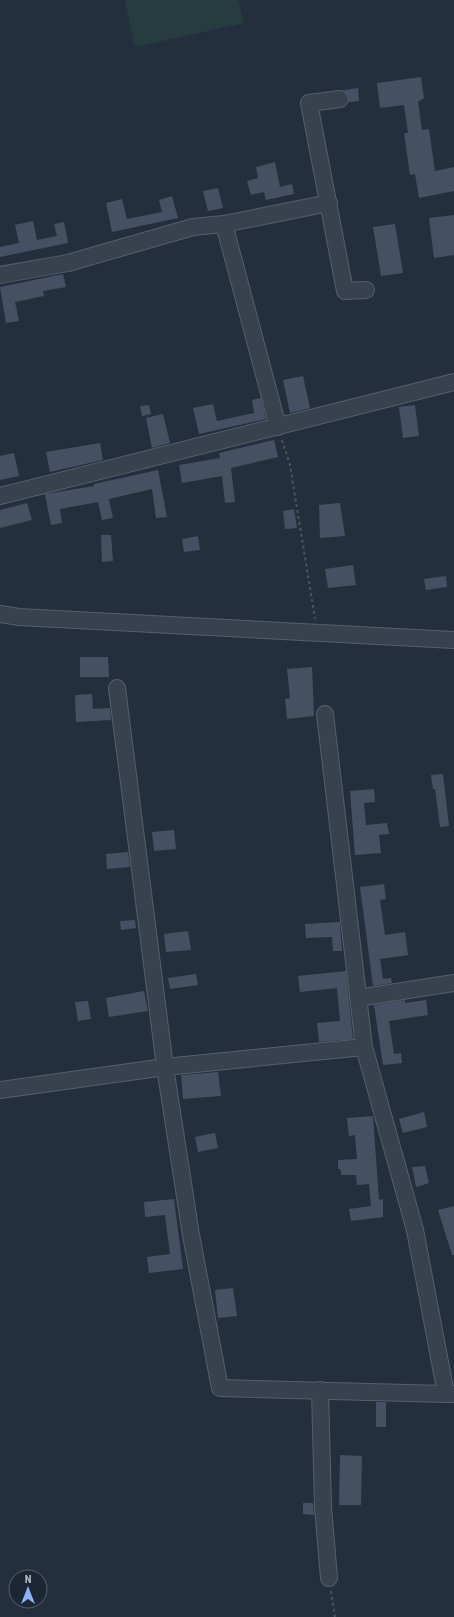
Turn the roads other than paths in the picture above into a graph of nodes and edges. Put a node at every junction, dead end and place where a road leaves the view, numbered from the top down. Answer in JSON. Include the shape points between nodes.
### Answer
{"nodes":[{"id":1,"x":340,"y":99,"type":"dead end"},
{"id":2,"x":329,"y":203,"type":"junction"},
{"id":3,"x":224,"y":224,"type":"junction"},
{"id":4,"x":0,"y":275,"type":"edge"},
{"id":5,"x":366,"y":290,"type":"dead end"},
{"id":6,"x":454,"y":382,"type":"edge"},
{"id":7,"x":278,"y":428,"type":"junction"},
{"id":8,"x":0,"y":496,"type":"edge"},
{"id":9,"x":0,"y":614,"type":"edge"},
{"id":10,"x":454,"y":640,"type":"edge"},
{"id":11,"x":117,"y":688,"type":"dead end"},
{"id":12,"x":325,"y":714,"type":"dead end"},
{"id":13,"x":454,"y":983,"type":"edge"},
{"id":14,"x":358,"y":998,"type":"junction"},
{"id":15,"x":364,"y":1047,"type":"junction"},
{"id":16,"x":165,"y":1067,"type":"junction"},
{"id":17,"x":0,"y":1090,"type":"edge"},
{"id":18,"x":320,"y":1390,"type":"junction"},
{"id":19,"x":450,"y":1394,"type":"edge"},
{"id":20,"x":329,"y":1578,"type":"road end"}],
"edges":[{"from":1,"to":2,"type":"street","via":[[309,103]]},
{"from":2,"to":3,"type":"street"},
{"from":2,"to":5,"type":"street","via":[[345,291]]},
{"from":3,"to":4,"type":"street","via":[[193,227],[68,263]]},
{"from":3,"to":7,"type":"street"},
{"from":6,"to":7,"type":"street"},
{"from":7,"to":8,"type":"street"},
{"from":9,"to":10,"type":"street"},
{"from":11,"to":16,"type":"street"},
{"from":12,"to":14,"type":"street"},
{"from":13,"to":14,"type":"street"},
{"from":14,"to":15,"type":"street"},
{"from":15,"to":16,"type":"street"},
{"from":15,"to":19,"type":"street","via":[[415,1230]]},
{"from":16,"to":17,"type":"street"},
{"from":16,"to":18,"type":"street","via":[[191,1235],[220,1388]]},
{"from":18,"to":19,"type":"street"},
{"from":18,"to":20,"type":"street","via":[[323,1507]]}]}
